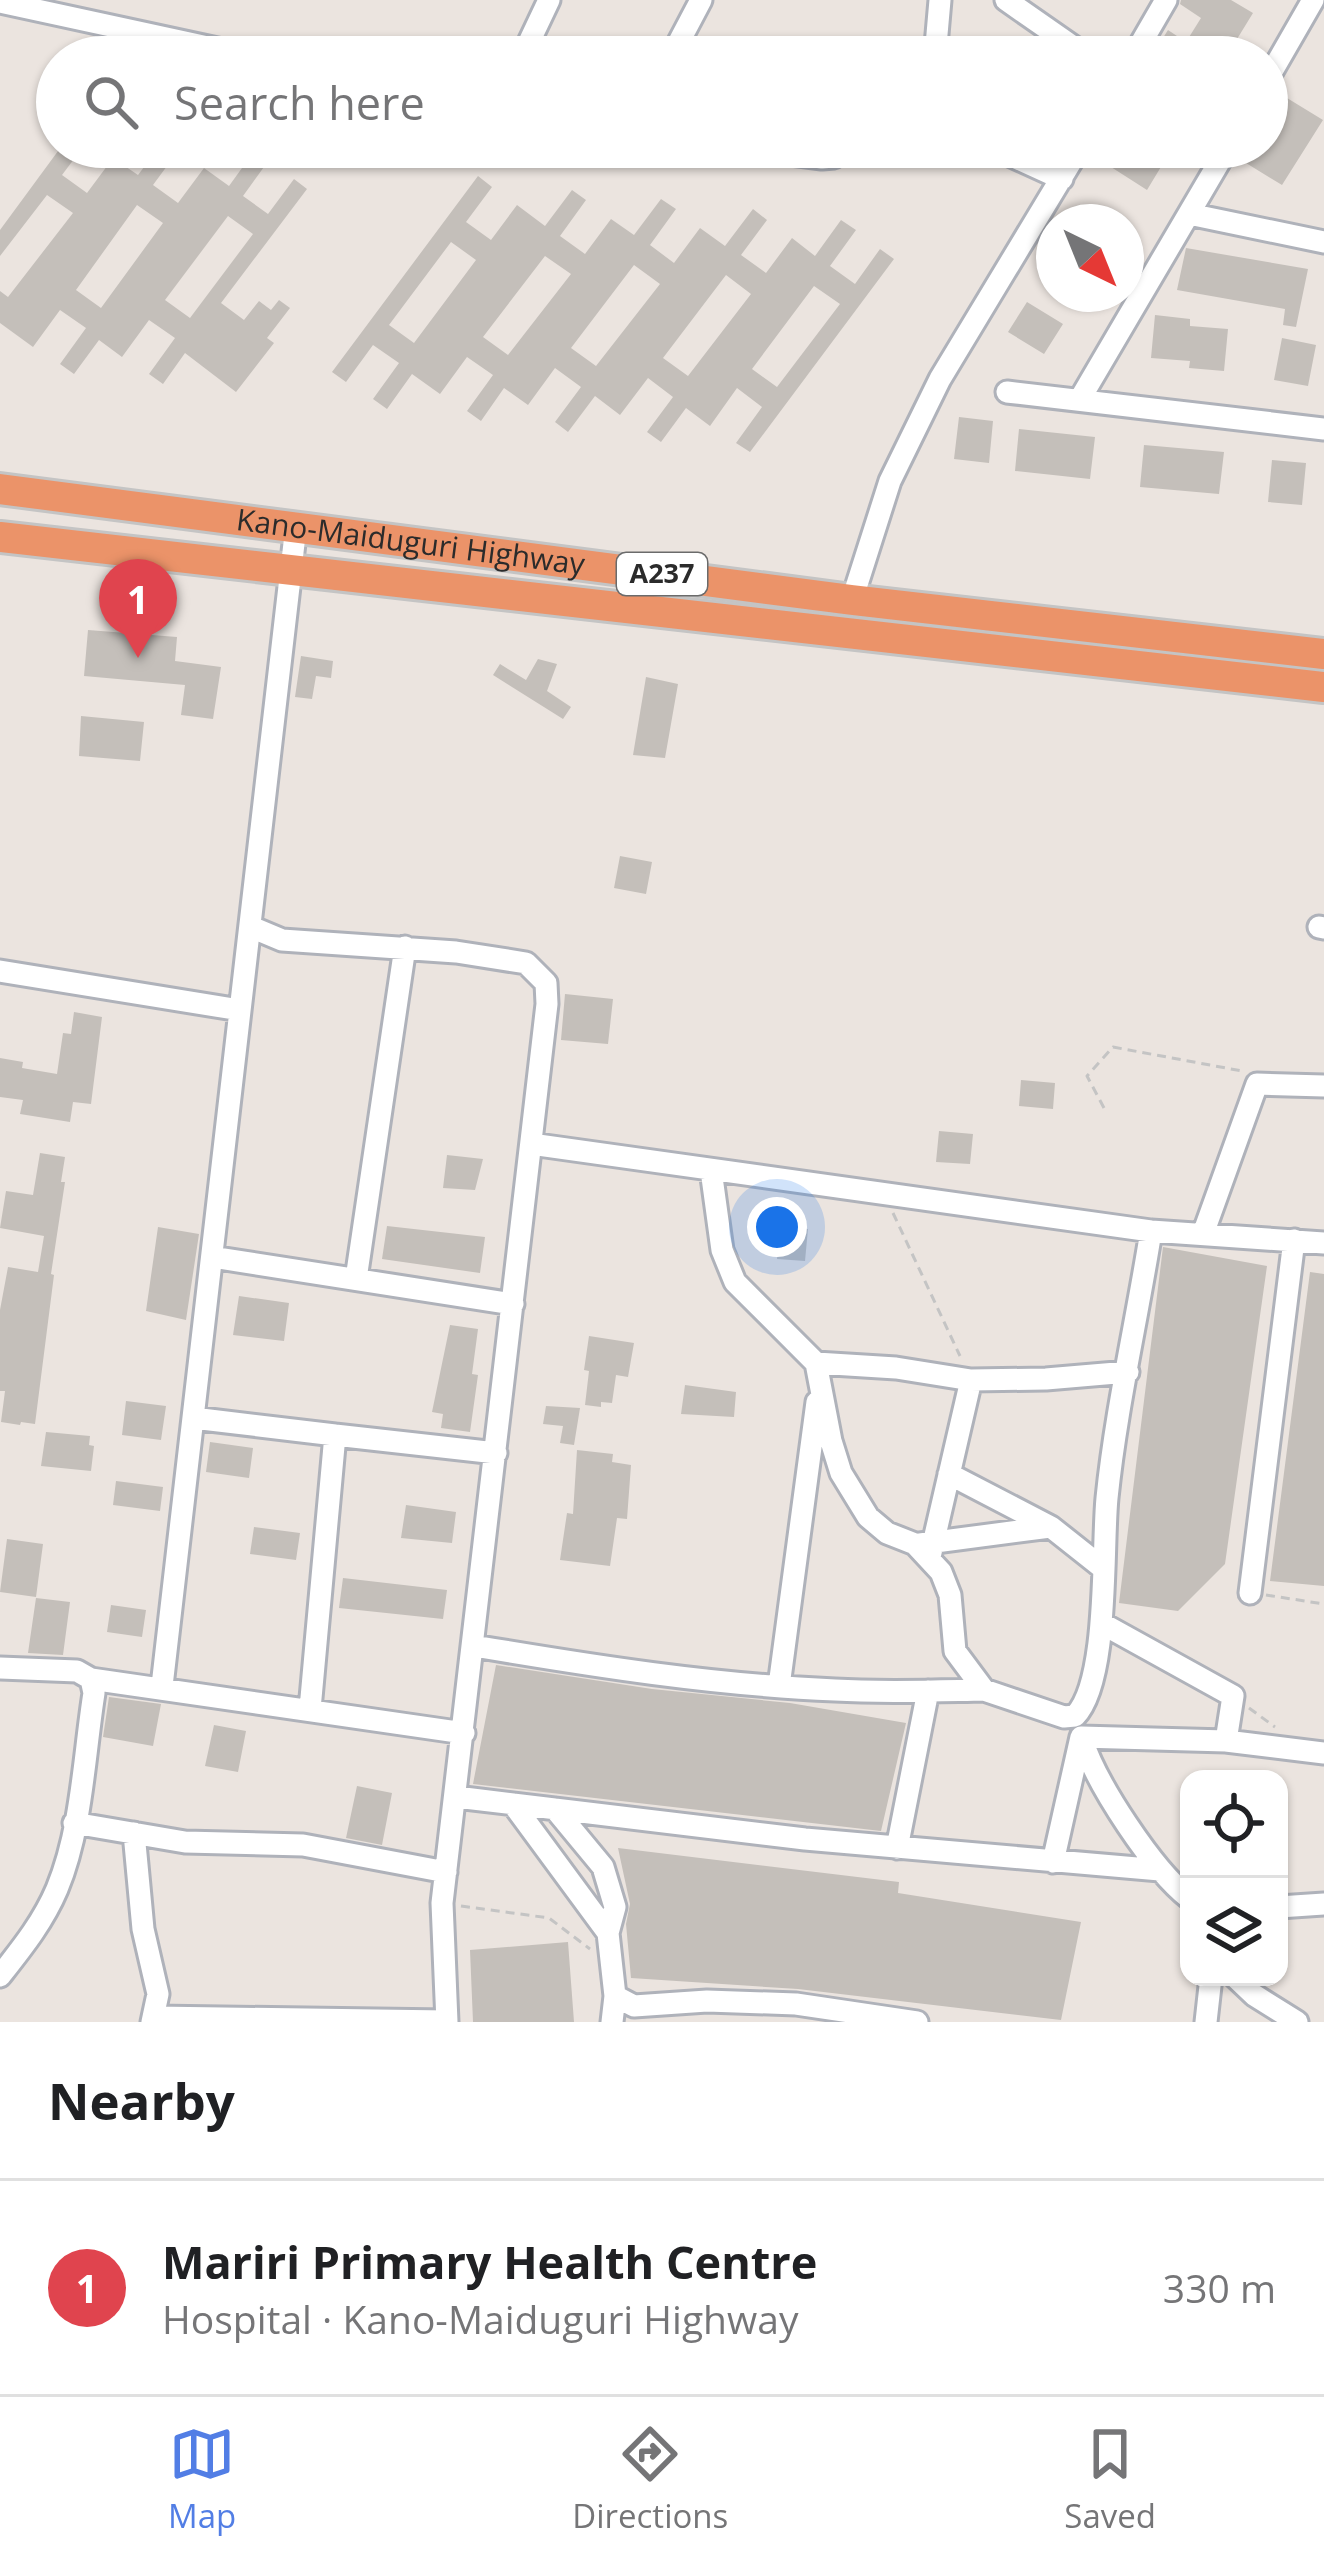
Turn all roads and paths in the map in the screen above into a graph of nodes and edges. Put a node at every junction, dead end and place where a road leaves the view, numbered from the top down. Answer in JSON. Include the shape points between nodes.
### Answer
{"nodes":[{"id":1,"x":549,"y":0,"type":"edge"},
{"id":2,"x":701,"y":0,"type":"edge"},
{"id":3,"x":940,"y":0,"type":"edge"},
{"id":4,"x":1006,"y":0,"type":"edge"},
{"id":5,"x":1166,"y":0,"type":"edge"},
{"id":6,"x":1313,"y":0,"type":"edge"},
{"id":7,"x":0,"y":2,"type":"edge"},
{"id":8,"x":157,"y":36,"type":"edge"},
{"id":9,"x":532,"y":36,"type":"edge"},
{"id":10,"x":683,"y":36,"type":"edge"},
{"id":11,"x":937,"y":36,"type":"edge"},
{"id":12,"x":1058,"y":36,"type":"edge"},
{"id":13,"x":1145,"y":36,"type":"edge"},
{"id":14,"x":1288,"y":43,"type":"edge"},
{"id":15,"x":1038,"y":168,"type":"edge"},
{"id":16,"x":1068,"y":168,"type":"edge"},
{"id":17,"x":1216,"y":168,"type":"edge"},
{"id":18,"x":1062,"y":179,"type":"junction"},
{"id":19,"x":1189,"y":214,"type":"junction"},
{"id":20,"x":1324,"y":242,"type":"edge"},
{"id":21,"x":1007,"y":392,"type":"dead end"},
{"id":22,"x":1080,"y":399,"type":"junction"},
{"id":23,"x":1324,"y":429,"type":"edge"},
{"id":24,"x":0,"y":489,"type":"edge"},
{"id":25,"x":296,"y":526,"type":"junction"},
{"id":26,"x":0,"y":537,"type":"edge"},
{"id":27,"x":290,"y":570,"type":"junction"},
{"id":28,"x":852,"y":600,"type":"junction"},
{"id":29,"x":1324,"y":654,"type":"edge"},
{"id":30,"x":1324,"y":688,"type":"edge"},
{"id":31,"x":251,"y":927,"type":"junction"},
{"id":32,"x":405,"y":947,"type":"junction"},
{"id":33,"x":0,"y":971,"type":"edge"},
{"id":34,"x":240,"y":1010,"type":"junction"},
{"id":35,"x":1257,"y":1084,"type":"junction"},
{"id":36,"x":1324,"y":1086,"type":"edge"},
{"id":37,"x":1104,"y":1108,"type":"dead end"},
{"id":38,"x":531,"y":1144,"type":"junction"},
{"id":39,"x":711,"y":1169,"type":"junction"},
{"id":40,"x":885,"y":1194,"type":"junction"},
{"id":41,"x":1151,"y":1231,"type":"junction"},
{"id":42,"x":1202,"y":1234,"type":"junction"},
{"id":43,"x":1294,"y":1240,"type":"junction"},
{"id":44,"x":1324,"y":1243,"type":"edge"},
{"id":45,"x":212,"y":1257,"type":"junction"},
{"id":46,"x":356,"y":1279,"type":"junction"},
{"id":47,"x":513,"y":1304,"type":"junction"},
{"id":48,"x":1128,"y":1372,"type":"junction"},
{"id":49,"x":818,"y":1373,"type":"junction"},
{"id":50,"x":971,"y":1380,"type":"junction"},
{"id":51,"x":193,"y":1418,"type":"junction"},
{"id":52,"x":335,"y":1435,"type":"junction"},
{"id":53,"x":496,"y":1453,"type":"junction"},
{"id":54,"x":949,"y":1474,"type":"junction"},
{"id":55,"x":1051,"y":1527,"type":"junction"},
{"id":56,"x":926,"y":1548,"type":"junction"},
{"id":57,"x":1103,"y":1569,"type":"junction"},
{"id":58,"x":1250,"y":1593,"type":"joint"},
{"id":59,"x":1324,"y":1604,"type":"edge"},
{"id":60,"x":1101,"y":1623,"type":"junction"},
{"id":61,"x":474,"y":1646,"type":"junction"},
{"id":62,"x":0,"y":1668,"type":"edge"},
{"id":63,"x":92,"y":1679,"type":"junction"},
{"id":64,"x":162,"y":1686,"type":"junction"},
{"id":65,"x":779,"y":1686,"type":"junction"},
{"id":66,"x":984,"y":1690,"type":"junction"},
{"id":67,"x":928,"y":1691,"type":"junction"},
{"id":68,"x":1234,"y":1696,"type":"junction"},
{"id":69,"x":310,"y":1709,"type":"junction"},
{"id":70,"x":1078,"y":1726,"type":"junction"},
{"id":71,"x":464,"y":1733,"type":"junction"},
{"id":72,"x":1226,"y":1741,"type":"junction"},
{"id":73,"x":1316,"y":1752,"type":"edge"},
{"id":74,"x":456,"y":1797,"type":"junction"},
{"id":75,"x":513,"y":1804,"type":"junction"},
{"id":76,"x":555,"y":1809,"type":"junction"},
{"id":77,"x":74,"y":1823,"type":"junction"},
{"id":78,"x":134,"y":1833,"type":"junction"},
{"id":79,"x":897,"y":1848,"type":"junction"},
{"id":80,"x":1053,"y":1862,"type":"junction"},
{"id":81,"x":1160,"y":1870,"type":"junction"},
{"id":82,"x":446,"y":1872,"type":"junction"},
{"id":83,"x":1180,"y":1889,"type":"edge"},
{"id":84,"x":442,"y":1903,"type":"junction"},
{"id":85,"x":1324,"y":1904,"type":"edge"},
{"id":86,"x":1288,"y":1906,"type":"edge"},
{"id":87,"x":608,"y":1933,"type":"junction"},
{"id":88,"x":610,"y":1965,"type":"junction"},
{"id":89,"x":0,"y":1976,"type":"edge"},
{"id":90,"x":1210,"y":1986,"type":"edge"},
{"id":91,"x":1244,"y":1986,"type":"edge"},
{"id":92,"x":615,"y":1996,"type":"junction"},
{"id":93,"x":795,"y":2013,"type":"edge"},
{"id":94,"x":153,"y":2019,"type":"edge"},
{"id":95,"x":447,"y":2022,"type":"edge"},
{"id":96,"x":612,"y":2022,"type":"edge"},
{"id":97,"x":917,"y":2022,"type":"edge"},
{"id":98,"x":1206,"y":2022,"type":"edge"},
{"id":99,"x":1297,"y":2022,"type":"edge"}],
"edges":[{"from":1,"to":9,"type":"street"},
{"from":2,"to":10,"type":"street"},
{"from":3,"to":11,"type":"street"},
{"from":4,"to":12,"type":"street"},
{"from":5,"to":13,"type":"street"},
{"from":6,"to":14,"type":"street"},
{"from":7,"to":8,"type":"street"},
{"from":15,"to":18,"type":"street"},
{"from":16,"to":18,"type":"street"},
{"from":17,"to":19,"type":"street"},
{"from":18,"to":28,"type":"street","via":[[930,399],[890,481]]},
{"from":19,"to":20,"type":"street"},
{"from":19,"to":22,"type":"street"},
{"from":21,"to":22,"type":"street"},
{"from":22,"to":23,"type":"street"},
{"from":24,"to":25,"type":"highway","name":"Kano-Maiduguri Highway","number":"A237"},
{"from":25,"to":27,"type":"street"},
{"from":25,"to":28,"type":"highway","name":"Kano-Maiduguri Highway","number":"A237"},
{"from":26,"to":27,"type":"highway","name":"Kano-Maiduguri Highway","number":"A237"},
{"from":27,"to":30,"type":"highway","name":"Kano-Maiduguri Highway","number":"A237"},
{"from":27,"to":31,"type":"street"},
{"from":28,"to":29,"type":"highway","name":"Kano-Maiduguri Highway","number":"A237"},
{"from":31,"to":32,"type":"street","via":[[282,940]]},
{"from":31,"to":34,"type":"street"},
{"from":32,"to":38,"type":"street","via":[[526,963],[546,982]]},
{"from":32,"to":46,"type":"street"},
{"from":33,"to":34,"type":"street"},
{"from":34,"to":45,"type":"street"},
{"from":35,"to":36,"type":"street"},
{"from":35,"to":37,"type":"path","via":[[1238,1067],[1112,1047],[1087,1076]]},
{"from":35,"to":42,"type":"street"},
{"from":38,"to":39,"type":"street"},
{"from":38,"to":47,"type":"street"},
{"from":39,"to":40,"type":"street"},
{"from":39,"to":49,"type":"street","via":[[722,1250],[735,1282]]},
{"from":40,"to":41,"type":"street"},
{"from":40,"to":50,"type":"path"},
{"from":41,"to":42,"type":"street"},
{"from":41,"to":48,"type":"street"},
{"from":42,"to":43,"type":"street"},
{"from":43,"to":44,"type":"street"},
{"from":43,"to":58,"type":"street"},
{"from":45,"to":46,"type":"street"},
{"from":45,"to":51,"type":"street"},
{"from":46,"to":47,"type":"street"},
{"from":47,"to":53,"type":"street"},
{"from":48,"to":50,"type":"street"},
{"from":48,"to":57,"type":"street"},
{"from":49,"to":50,"type":"street","via":[[896,1368]]},
{"from":49,"to":56,"type":"street","via":[[842,1473],[868,1517]]},
{"from":49,"to":65,"type":"street"},
{"from":50,"to":54,"type":"street"},
{"from":51,"to":52,"type":"street"},
{"from":51,"to":64,"type":"street"},
{"from":52,"to":53,"type":"street"},
{"from":52,"to":69,"type":"street"},
{"from":53,"to":61,"type":"street"},
{"from":54,"to":55,"type":"street"},
{"from":54,"to":56,"type":"street"},
{"from":55,"to":56,"type":"street"},
{"from":55,"to":57,"type":"street"},
{"from":56,"to":66,"type":"street","via":[[950,1595],[956,1651]]},
{"from":57,"to":60,"type":"street"},
{"from":58,"to":59,"type":"path"},
{"from":60,"to":68,"type":"street"},
{"from":60,"to":70,"type":"street"},
{"from":61,"to":65,"type":"street"},
{"from":61,"to":71,"type":"street"},
{"from":62,"to":63,"type":"street","via":[[76,1671]]},
{"from":63,"to":64,"type":"street"},
{"from":63,"to":77,"type":"street"},
{"from":64,"to":69,"type":"street"},
{"from":65,"to":67,"type":"street"},
{"from":66,"to":67,"type":"street"},
{"from":66,"to":70,"type":"street"},
{"from":67,"to":79,"type":"street"},
{"from":68,"to":72,"type":"street"},
{"from":68,"to":73,"type":"path"},
{"from":69,"to":71,"type":"street"},
{"from":70,"to":72,"type":"street"},
{"from":70,"to":80,"type":"street"},
{"from":70,"to":81,"type":"street"},
{"from":71,"to":74,"type":"street"},
{"from":72,"to":73,"type":"street"},
{"from":74,"to":75,"type":"street"},
{"from":74,"to":82,"type":"street"},
{"from":75,"to":76,"type":"street"},
{"from":75,"to":87,"type":"street"},
{"from":76,"to":79,"type":"street"},
{"from":76,"to":87,"type":"street","via":[[604,1867],[615,1907]]},
{"from":77,"to":78,"type":"street"},
{"from":77,"to":89,"type":"street","via":[[58,1886]]},
{"from":78,"to":82,"type":"street","via":[[303,1845]]},
{"from":78,"to":94,"type":"street","via":[[158,1994]]},
{"from":79,"to":80,"type":"street"},
{"from":80,"to":81,"type":"street"},
{"from":81,"to":83,"type":"street"},
{"from":82,"to":84,"type":"street"},
{"from":84,"to":88,"type":"path","via":[[550,1918]]},
{"from":84,"to":95,"type":"street"},
{"from":85,"to":86,"type":"street"},
{"from":87,"to":88,"type":"street"},
{"from":88,"to":92,"type":"street"},
{"from":90,"to":98,"type":"street"},
{"from":91,"to":99,"type":"street"},
{"from":92,"to":93,"type":"street","via":[[634,2006],[707,2001]]},
{"from":92,"to":96,"type":"street"},
{"from":93,"to":97,"type":"street"},
{"from":94,"to":95,"type":"street"}]}
